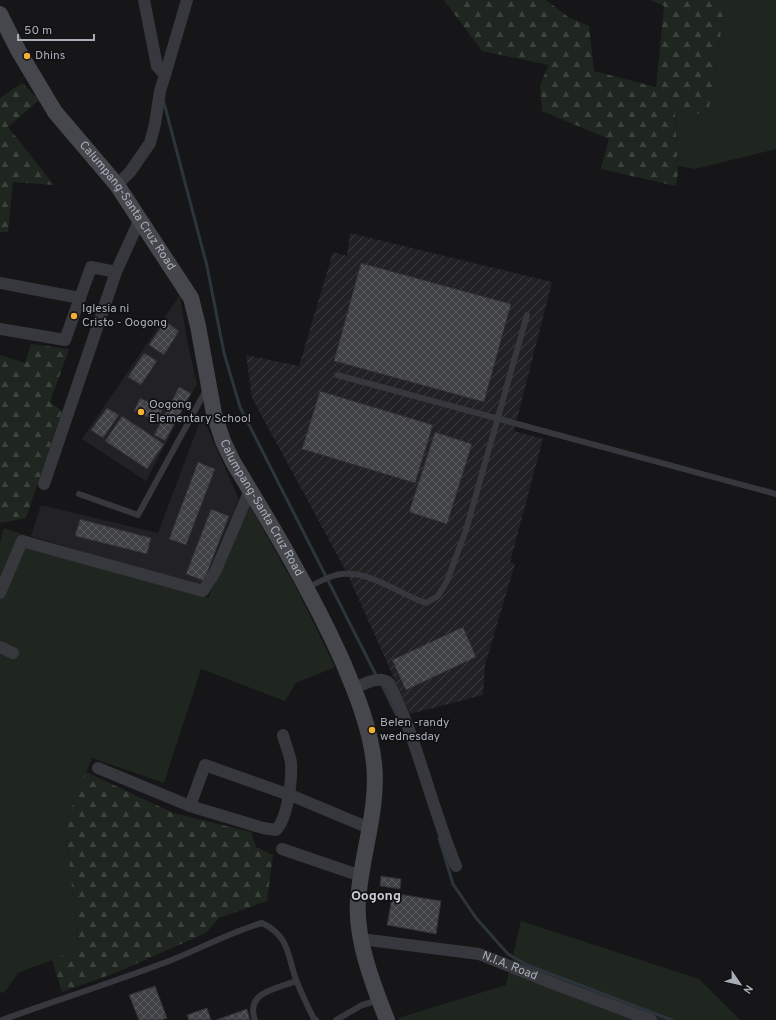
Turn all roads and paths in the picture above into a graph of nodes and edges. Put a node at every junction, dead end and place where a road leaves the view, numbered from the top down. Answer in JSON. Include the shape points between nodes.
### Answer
{"nodes":[{"id":1,"x":144,"y":0,"type":"edge"},
{"id":2,"x":187,"y":0,"type":"edge"},
{"id":3,"x":0,"y":14,"type":"edge"},
{"id":4,"x":164,"y":76,"type":"junction"},
{"id":5,"x":117,"y":185,"type":"junction"},
{"id":6,"x":140,"y":219,"type":"junction"},
{"id":7,"x":116,"y":272,"type":"junction"},
{"id":8,"x":0,"y":283,"type":"edge"},
{"id":9,"x":80,"y":298,"type":"junction"},
{"id":10,"x":527,"y":315,"type":"dead end"},
{"id":11,"x":0,"y":329,"type":"edge"},
{"id":12,"x":337,"y":374,"type":"dead end"},
{"id":13,"x":208,"y":385,"type":"junction"},
{"id":14,"x":497,"y":419,"type":"junction"},
{"id":15,"x":44,"y":484,"type":"dead end"},
{"id":16,"x":250,"y":490,"type":"junction"},
{"id":17,"x":80,"y":494,"type":"dead end"},
{"id":18,"x":776,"y":494,"type":"edge"},
{"id":19,"x":307,"y":588,"type":"junction"},
{"id":20,"x":0,"y":593,"type":"edge"},
{"id":21,"x":0,"y":647,"type":"edge"},
{"id":22,"x":13,"y":653,"type":"dead end"},
{"id":23,"x":354,"y":688,"type":"junction"},
{"id":24,"x":283,"y":735,"type":"dead end"},
{"id":25,"x":98,"y":768,"type":"dead end"},
{"id":26,"x":289,"y":795,"type":"junction"},
{"id":27,"x":190,"y":806,"type":"junction"},
{"id":28,"x":369,"y":828,"type":"junction"},
{"id":29,"x":282,"y":849,"type":"dead end"},
{"id":30,"x":456,"y":866,"type":"dead end"},
{"id":31,"x":361,"y":876,"type":"junction"},
{"id":32,"x":361,"y":939,"type":"junction"},
{"id":33,"x":296,"y":981,"type":"junction"},
{"id":34,"x":379,"y":1000,"type":"junction"},
{"id":35,"x":2,"y":1020,"type":"edge"},
{"id":36,"x":255,"y":1020,"type":"edge"},
{"id":37,"x":316,"y":1020,"type":"edge"},
{"id":38,"x":336,"y":1020,"type":"edge"},
{"id":39,"x":387,"y":1020,"type":"edge"},
{"id":40,"x":651,"y":1020,"type":"edge"}],
"edges":[{"from":1,"to":4,"type":"street","via":[[157,66]]},
{"from":2,"to":4,"type":"street"},
{"from":3,"to":5,"type":"main road","name":"Calumpang-Santa Cruz Road","via":[[54,112]]},
{"from":4,"to":5,"type":"street","via":[[150,143],[130,172]]},
{"from":5,"to":6,"type":"main road","name":"Calumpang-Santa Cruz Road"},
{"from":6,"to":7,"type":"street"},
{"from":6,"to":13,"type":"main road","name":"Calumpang-Santa Cruz Road","via":[[191,298],[197,318]]},
{"from":7,"to":9,"type":"street","via":[[92,267]]},
{"from":7,"to":15,"type":"street"},
{"from":8,"to":9,"type":"street"},
{"from":9,"to":11,"type":"street","via":[[65,340]]},
{"from":10,"to":14,"type":"lane"},
{"from":12,"to":14,"type":"lane"},
{"from":13,"to":16,"type":"main road","name":"Calumpang-Santa Cruz Road","via":[[223,441]]},
{"from":13,"to":17,"type":"lane","via":[[138,515]]},
{"from":14,"to":18,"type":"lane"},
{"from":14,"to":19,"type":"lane","via":[[466,530],[448,581],[438,596],[426,603],[366,575],[332,576]]},
{"from":16,"to":19,"type":"main road","name":"Calumpang-Santa Cruz Road"},
{"from":16,"to":20,"type":"street","via":[[215,572],[203,591],[22,541]]},
{"from":19,"to":23,"type":"main road","name":"Calumpang-Santa Cruz Road"},
{"from":21,"to":22,"type":"street"},
{"from":23,"to":28,"type":"main road","name":"Calumpang-Santa Cruz Road","via":[[374,763],[373,803]]},
{"from":23,"to":30,"type":"street","via":[[380,679],[389,683],[420,756],[444,838]]},
{"from":24,"to":26,"type":"street","via":[[291,763]]},
{"from":25,"to":27,"type":"street"},
{"from":26,"to":27,"type":"street","via":[[287,808],[276,830]]},
{"from":26,"to":27,"type":"street","via":[[205,765]]},
{"from":26,"to":28,"type":"street"},
{"from":28,"to":31,"type":"main road","name":"Calumpang-Santa Cruz Road"},
{"from":29,"to":31,"type":"street"},
{"from":31,"to":32,"type":"main road","name":"Calumpang-Santa Cruz Road","via":[[358,902]]},
{"from":32,"to":34,"type":"main road","name":"Calumpang-Santa Cruz Road"},
{"from":32,"to":40,"type":"street","name":"N.I.A. Road","via":[[479,954]]},
{"from":33,"to":35,"type":"lane","via":[[284,942],[275,929],[262,923],[168,962]]},
{"from":33,"to":36,"type":"lane","via":[[256,998],[252,1005]]},
{"from":33,"to":37,"type":"lane"},
{"from":34,"to":38,"type":"lane","via":[[362,1005]]},
{"from":34,"to":39,"type":"main road","name":"Calumpang-Santa Cruz Road"}]}
